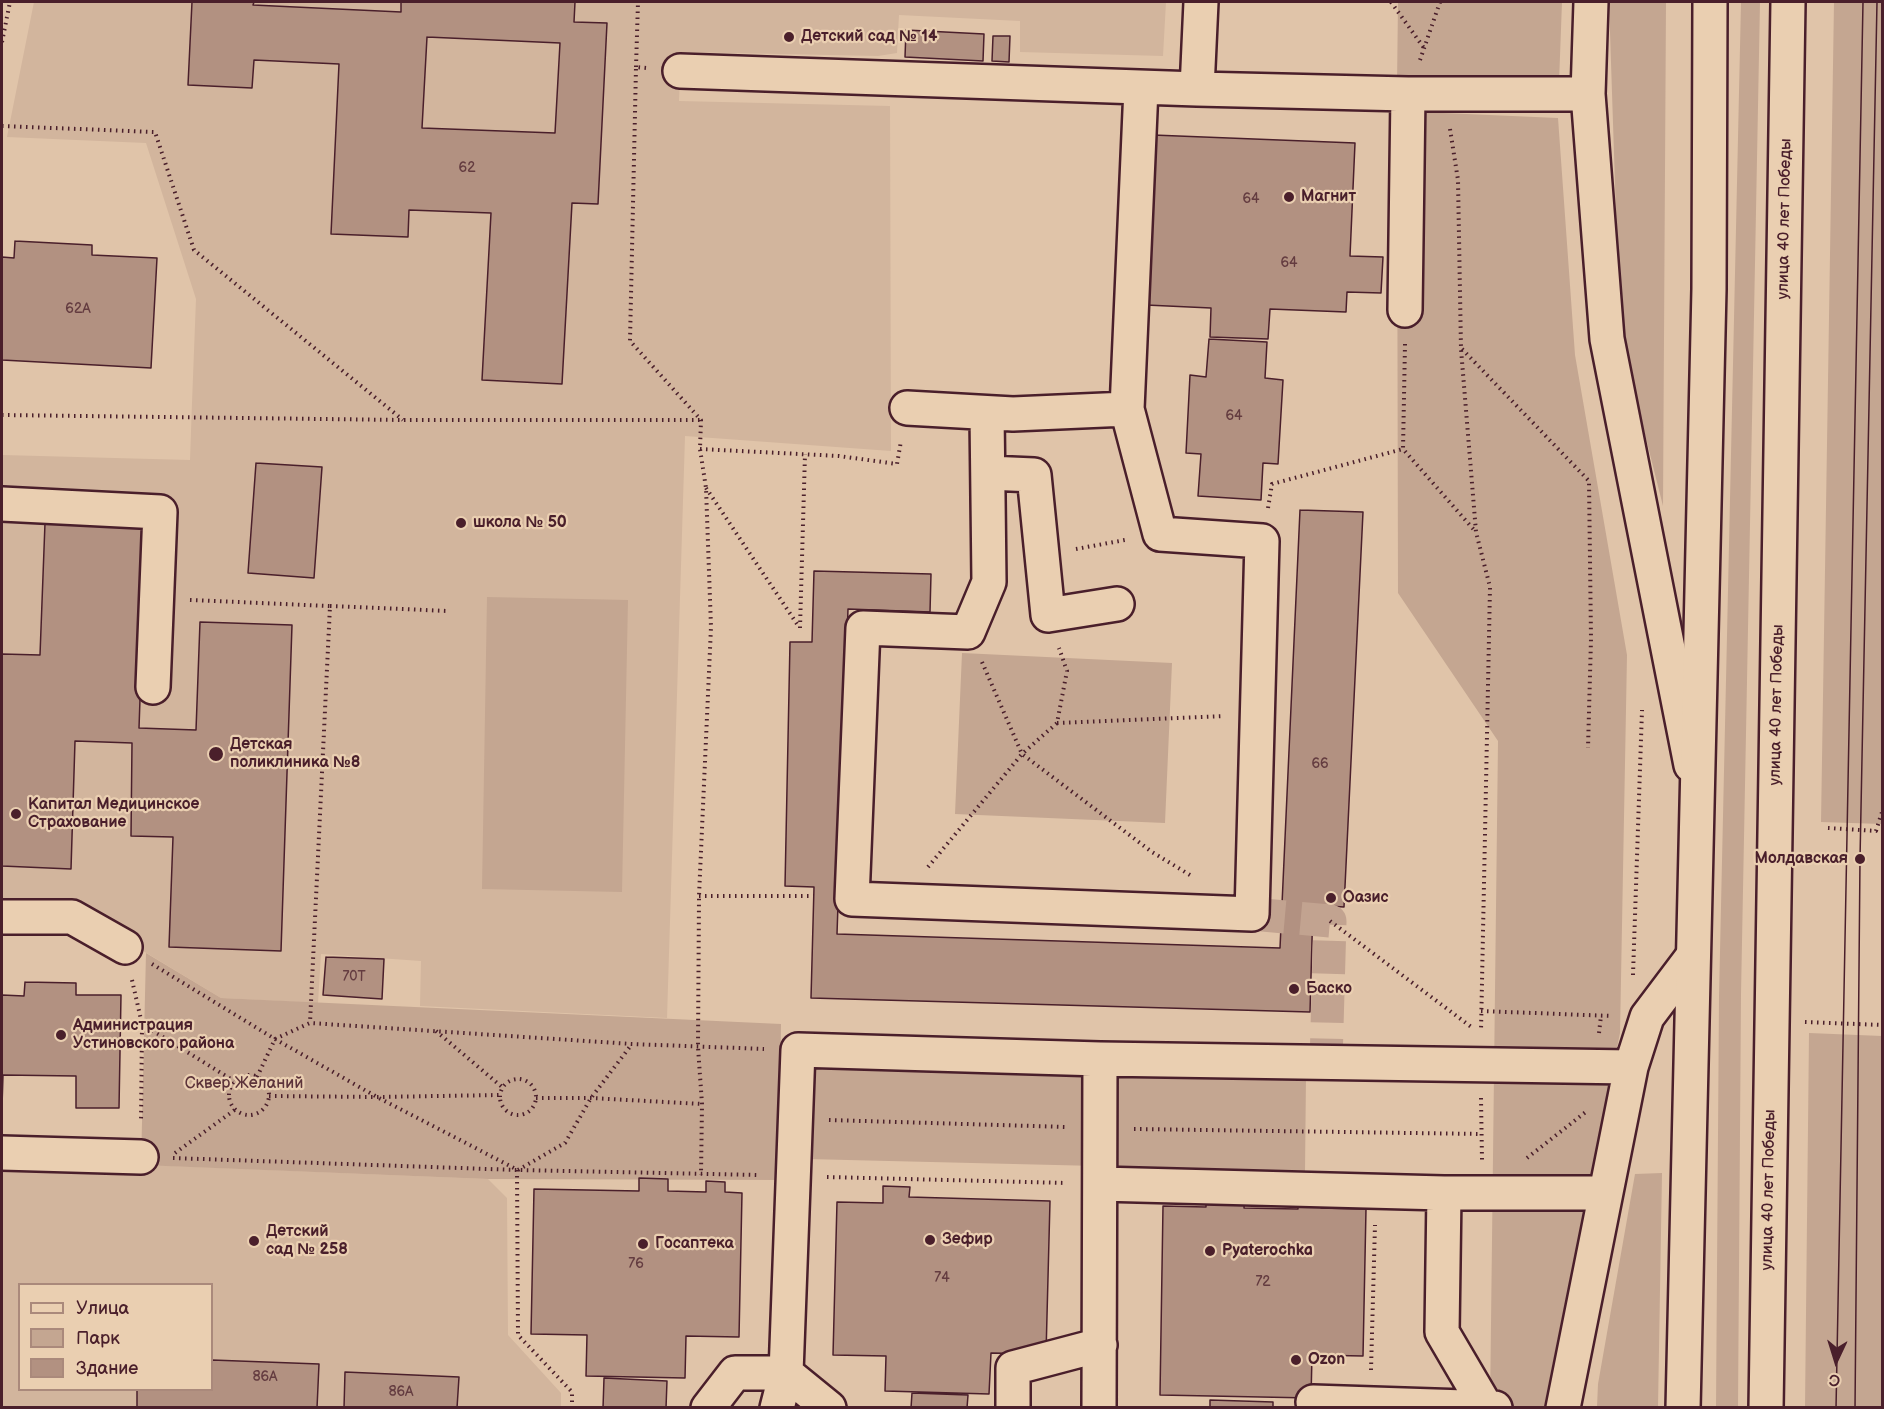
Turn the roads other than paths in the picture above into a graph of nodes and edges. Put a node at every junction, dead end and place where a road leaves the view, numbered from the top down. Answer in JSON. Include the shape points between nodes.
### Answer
{"nodes":[{"id":1,"x":1201,"y":2,"type":"edge"},
{"id":2,"x":1591,"y":2,"type":"edge"},
{"id":3,"x":1710,"y":2,"type":"edge"},
{"id":4,"x":1788,"y":2,"type":"edge"},
{"id":5,"x":680,"y":71,"type":"road end"},
{"id":6,"x":1141,"y":88,"type":"junction"},
{"id":7,"x":1197,"y":89,"type":"junction"},
{"id":8,"x":1408,"y":94,"type":"junction"},
{"id":9,"x":1588,"y":94,"type":"junction"},
{"id":10,"x":1405,"y":310,"type":"road end"},
{"id":11,"x":907,"y":408,"type":"road end"},
{"id":12,"x":1127,"y":409,"type":"junction"},
{"id":13,"x":987,"y":413,"type":"junction"},
{"id":14,"x":988,"y":472,"type":"junction"},
{"id":15,"x":2,"y":504,"type":"edge"},
{"id":16,"x":1117,"y":603,"type":"dead end"},
{"id":17,"x":153,"y":687,"type":"dead end"},
{"id":18,"x":1697,"y":794,"type":"junction"},
{"id":19,"x":2,"y":917,"type":"edge"},
{"id":20,"x":125,"y":947,"type":"road end"},
{"id":21,"x":1693,"y":956,"type":"junction"},
{"id":22,"x":1100,"y":1059,"type":"junction"},
{"id":23,"x":1631,"y":1067,"type":"junction"},
{"id":24,"x":2,"y":1153,"type":"edge"},
{"id":25,"x":141,"y":1157,"type":"road end"},
{"id":26,"x":1100,"y":1184,"type":"junction"},
{"id":27,"x":1444,"y":1193,"type":"junction"},
{"id":28,"x":1605,"y":1193,"type":"junction"},
{"id":29,"x":1100,"y":1345,"type":"junction"},
{"id":30,"x":786,"y":1373,"type":"junction"},
{"id":31,"x":1313,"y":1402,"type":"dead end"},
{"id":32,"x":708,"y":1407,"type":"edge"},
{"id":33,"x":777,"y":1407,"type":"edge"},
{"id":34,"x":829,"y":1407,"type":"edge"},
{"id":35,"x":1013,"y":1407,"type":"edge"},
{"id":36,"x":1098,"y":1407,"type":"edge"},
{"id":37,"x":1486,"y":1407,"type":"edge"},
{"id":38,"x":1494,"y":1407,"type":"edge"},
{"id":39,"x":1563,"y":1407,"type":"edge"},
{"id":40,"x":1683,"y":1407,"type":"edge"},
{"id":41,"x":1766,"y":1407,"type":"edge"}],
"edges":[{"from":1,"to":7,"type":"main road"},
{"from":2,"to":9,"type":"main road"},
{"from":3,"to":18,"type":"main road","via":[[1709,289]]},
{"from":4,"to":41,"type":"main road","name":"улица 40 лет Победы"},
{"from":5,"to":6,"type":"main road"},
{"from":6,"to":7,"type":"main road"},
{"from":6,"to":12,"type":"main road"},
{"from":7,"to":8,"type":"main road"},
{"from":8,"to":9,"type":"main road"},
{"from":8,"to":10,"type":"main road"},
{"from":9,"to":18,"type":"main road","via":[[1607,339]]},
{"from":11,"to":13,"type":"main road"},
{"from":12,"to":13,"type":"main road"},
{"from":12,"to":14,"type":"main road","via":[[1160,534],[1262,541],[1252,914],[852,899],[863,628],[968,632],[989,582]]},
{"from":13,"to":14,"type":"main road"},
{"from":14,"to":16,"type":"main road","via":[[1034,475],[1048,615]]},
{"from":15,"to":17,"type":"main road","via":[[160,512]]},
{"from":18,"to":21,"type":"main road"},
{"from":19,"to":20,"type":"main road","via":[[72,917]]},
{"from":21,"to":23,"type":"main road","via":[[1647,1017]]},
{"from":21,"to":40,"type":"main road"},
{"from":22,"to":23,"type":"main road"},
{"from":22,"to":26,"type":"main road"},
{"from":22,"to":30,"type":"main road","via":[[798,1050]]},
{"from":23,"to":28,"type":"main road"},
{"from":24,"to":25,"type":"main road"},
{"from":26,"to":27,"type":"main road"},
{"from":26,"to":29,"type":"main road"},
{"from":27,"to":28,"type":"main road"},
{"from":27,"to":37,"type":"main road","via":[[1442,1332]]},
{"from":28,"to":39,"type":"main road"},
{"from":29,"to":35,"type":"main road","via":[[1013,1368]]},
{"from":29,"to":36,"type":"main road"},
{"from":30,"to":32,"type":"main road","via":[[735,1373]]},
{"from":30,"to":33,"type":"main road"},
{"from":30,"to":34,"type":"main road"},
{"from":31,"to":37,"type":"main road"},
{"from":37,"to":38,"type":"main road"}]}
